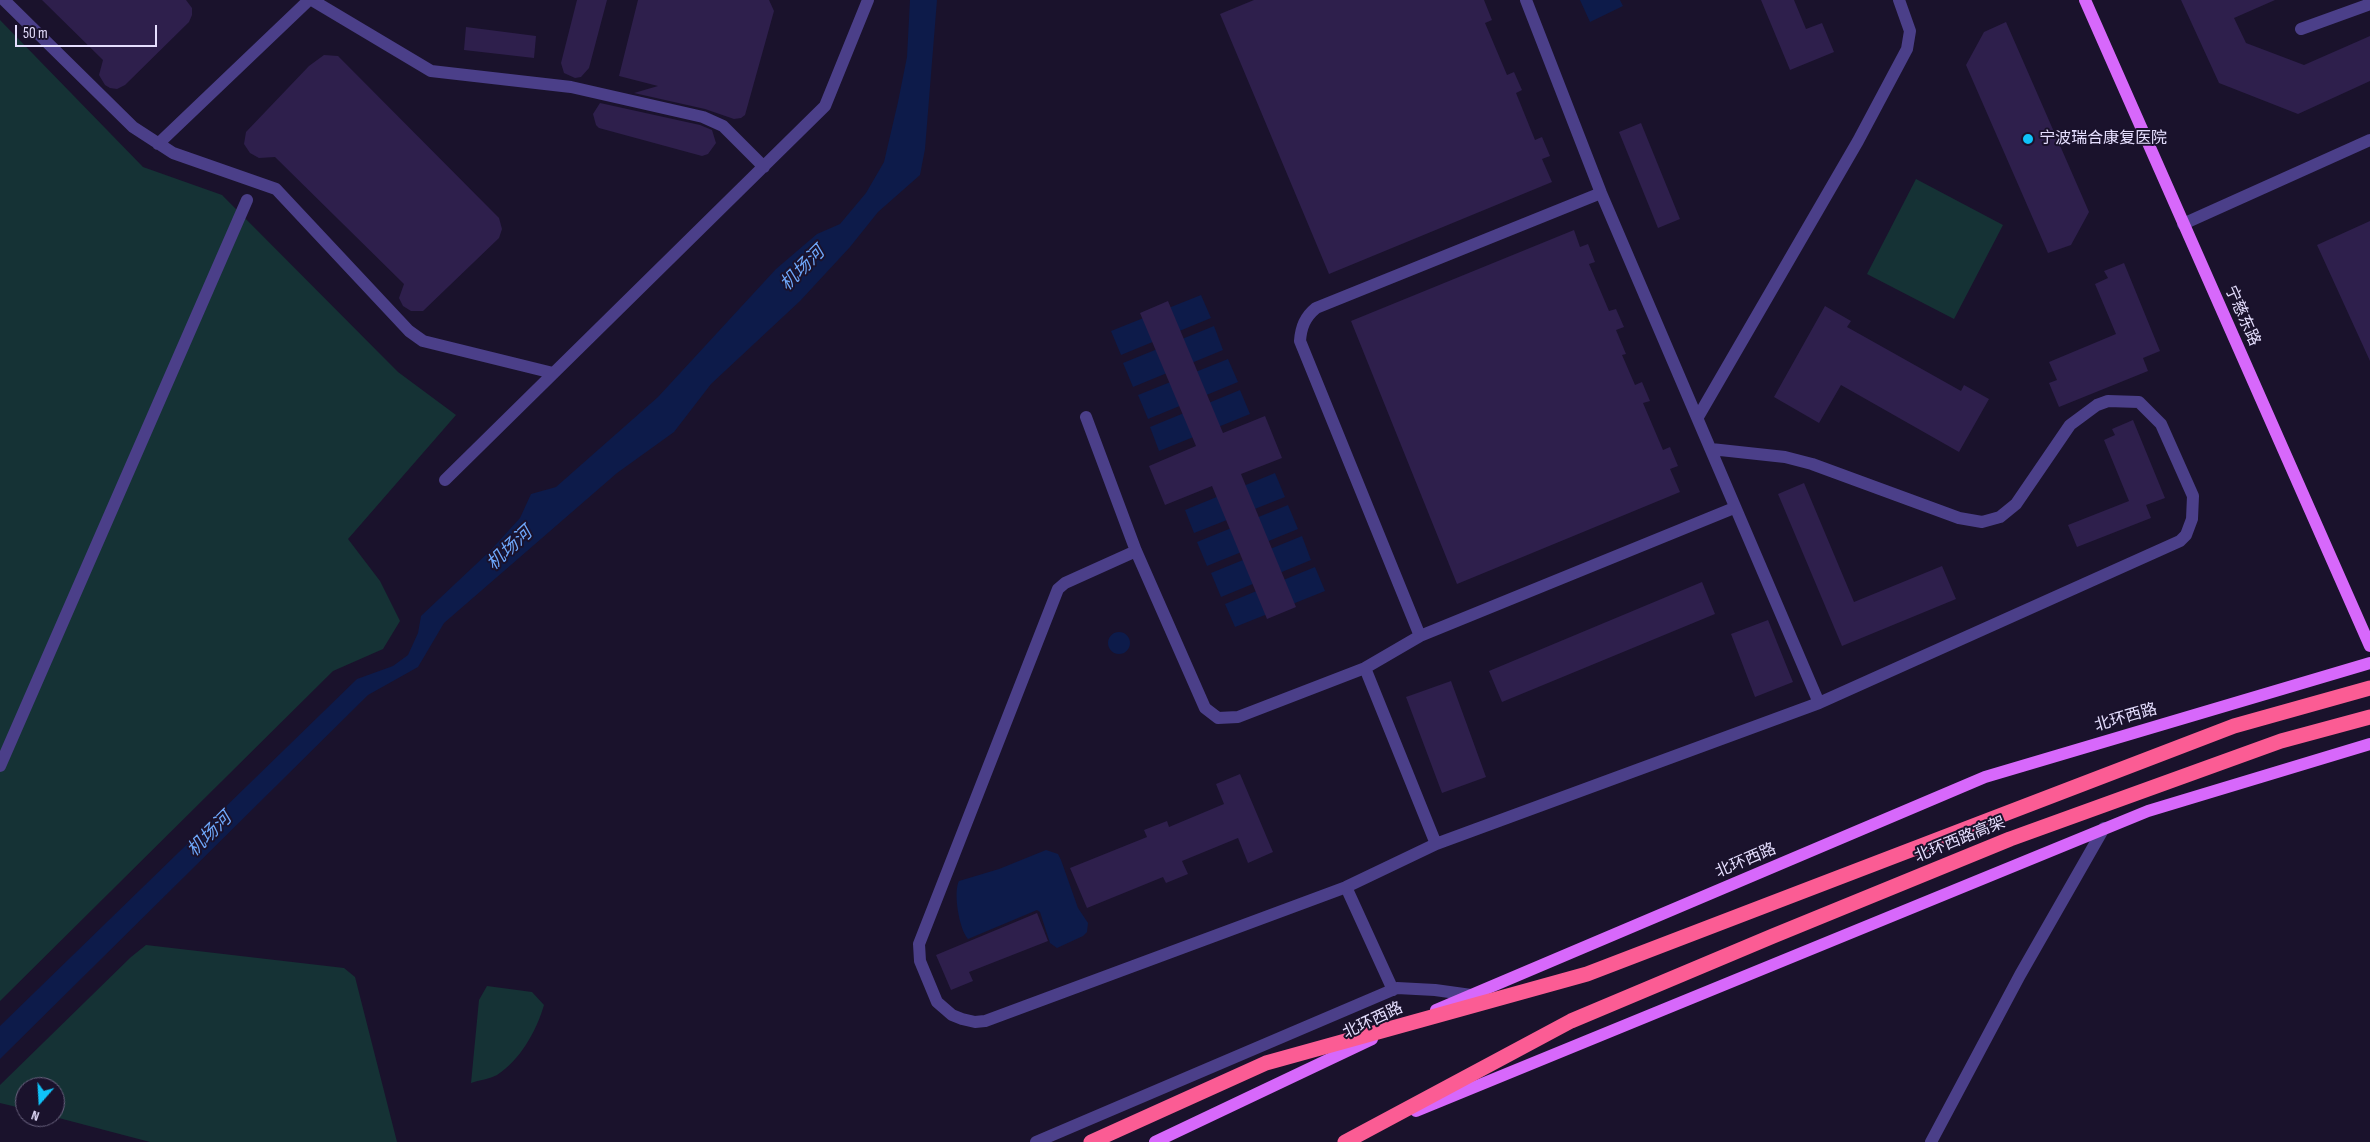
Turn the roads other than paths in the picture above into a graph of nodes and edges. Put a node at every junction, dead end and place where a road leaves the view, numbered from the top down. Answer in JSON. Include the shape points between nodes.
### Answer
{"nodes":[{"id":1,"x":4,"y":0,"type":"edge"},
{"id":2,"x":310,"y":0,"type":"edge"},
{"id":3,"x":868,"y":0,"type":"edge"},
{"id":4,"x":1526,"y":0,"type":"edge"},
{"id":5,"x":1899,"y":0,"type":"edge"},
{"id":6,"x":2085,"y":0,"type":"edge"},
{"id":7,"x":2370,"y":4,"type":"edge"},
{"id":8,"x":2301,"y":29,"type":"dead end"},
{"id":9,"x":2370,"y":140,"type":"edge"},
{"id":10,"x":158,"y":144,"type":"junction"},
{"id":11,"x":764,"y":167,"type":"junction"},
{"id":12,"x":1602,"y":194,"type":"junction"},
{"id":13,"x":247,"y":200,"type":"dead end"},
{"id":14,"x":2183,"y":224,"type":"junction"},
{"id":15,"x":553,"y":373,"type":"junction"},
{"id":16,"x":1086,"y":417,"type":"dead end"},
{"id":17,"x":1698,"y":417,"type":"junction"},
{"id":18,"x":1711,"y":449,"type":"junction"},
{"id":19,"x":445,"y":480,"type":"dead end"},
{"id":20,"x":1734,"y":508,"type":"junction"},
{"id":21,"x":1136,"y":551,"type":"junction"},
{"id":22,"x":1420,"y":636,"type":"junction"},
{"id":23,"x":2370,"y":646,"type":"edge"},
{"id":24,"x":2370,"y":663,"type":"edge"},
{"id":25,"x":1365,"y":668,"type":"junction"},
{"id":26,"x":2370,"y":688,"type":"edge"},
{"id":27,"x":1819,"y":703,"type":"junction"},
{"id":28,"x":2370,"y":718,"type":"edge"},
{"id":29,"x":2370,"y":744,"type":"edge"},
{"id":30,"x":0,"y":766,"type":"edge"},
{"id":31,"x":2104,"y":828,"type":"junction"},
{"id":32,"x":1436,"y":844,"type":"junction"},
{"id":33,"x":1346,"y":887,"type":"junction"},
{"id":34,"x":1393,"y":990,"type":"junction"},
{"id":35,"x":1471,"y":996,"type":"junction"},
{"id":36,"x":1036,"y":1142,"type":"edge"},
{"id":37,"x":1091,"y":1142,"type":"edge"},
{"id":38,"x":1155,"y":1142,"type":"edge"},
{"id":39,"x":1339,"y":1142,"type":"edge"},
{"id":40,"x":1345,"y":1142,"type":"edge"},
{"id":41,"x":1931,"y":1142,"type":"edge"}],
"edges":[{"from":1,"to":10,"type":"street","via":[[133,127]]},
{"from":2,"to":10,"type":"street"},
{"from":2,"to":11,"type":"street","via":[[431,71],[571,87],[703,117],[724,126]]},
{"from":3,"to":11,"type":"street","via":[[825,106]]},
{"from":4,"to":12,"type":"street"},
{"from":5,"to":17,"type":"street","via":[[1910,31],[1907,49],[1858,141]]},
{"from":6,"to":14,"type":"main road","name":"宁慈东路"},
{"from":7,"to":8,"type":"street"},
{"from":9,"to":14,"type":"street"},
{"from":10,"to":15,"type":"street","via":[[173,153],[276,189],[409,331],[423,341]]},
{"from":11,"to":15,"type":"street"},
{"from":12,"to":17,"type":"street"},
{"from":12,"to":22,"type":"street","via":[[1316,308],[1307,316],[1301,330],[1300,341]]},
{"from":13,"to":30,"type":"street"},
{"from":14,"to":23,"type":"main road","name":"宁慈东路"},
{"from":15,"to":19,"type":"street"},
{"from":16,"to":21,"type":"street"},
{"from":17,"to":18,"type":"street"},
{"from":18,"to":20,"type":"street"},
{"from":18,"to":27,"type":"street","via":[[1794,459],[1959,518],[1982,522],[2000,517],[2016,504],[2070,425],[2108,401],[2139,402],[2162,424],[2193,496],[2192,519],[2180,541]]},
{"from":20,"to":22,"type":"street"},
{"from":20,"to":27,"type":"street"},
{"from":21,"to":25,"type":"street","via":[[1201,700],[1205,708],[1218,718],[1238,717]]},
{"from":21,"to":33,"type":"street","via":[[1058,589],[919,944],[920,961],[937,1002],[962,1019],[985,1021]]},
{"from":22,"to":25,"type":"street"},
{"from":24,"to":35,"type":"main road","name":"北环西路","via":[[1985,777]]},
{"from":25,"to":32,"type":"street"},
{"from":26,"to":37,"type":"highway","name":"北环西路高架","via":[[2234,726],[1587,974],[1266,1063]]},
{"from":27,"to":32,"type":"street"},
{"from":28,"to":40,"type":"highway","name":"北环西路高架","via":[[2281,741],[2010,838],[1571,1021]]},
{"from":29,"to":31,"type":"main road","via":[[2148,811]]},
{"from":31,"to":39,"type":"main road"},
{"from":31,"to":41,"type":"street","via":[[2020,975]]},
{"from":32,"to":33,"type":"street"},
{"from":33,"to":34,"type":"street"},
{"from":34,"to":35,"type":"street","via":[[1435,990]]},
{"from":34,"to":36,"type":"street"},
{"from":35,"to":38,"type":"main road","name":"北环西路","via":[[1391,1030]]}]}
